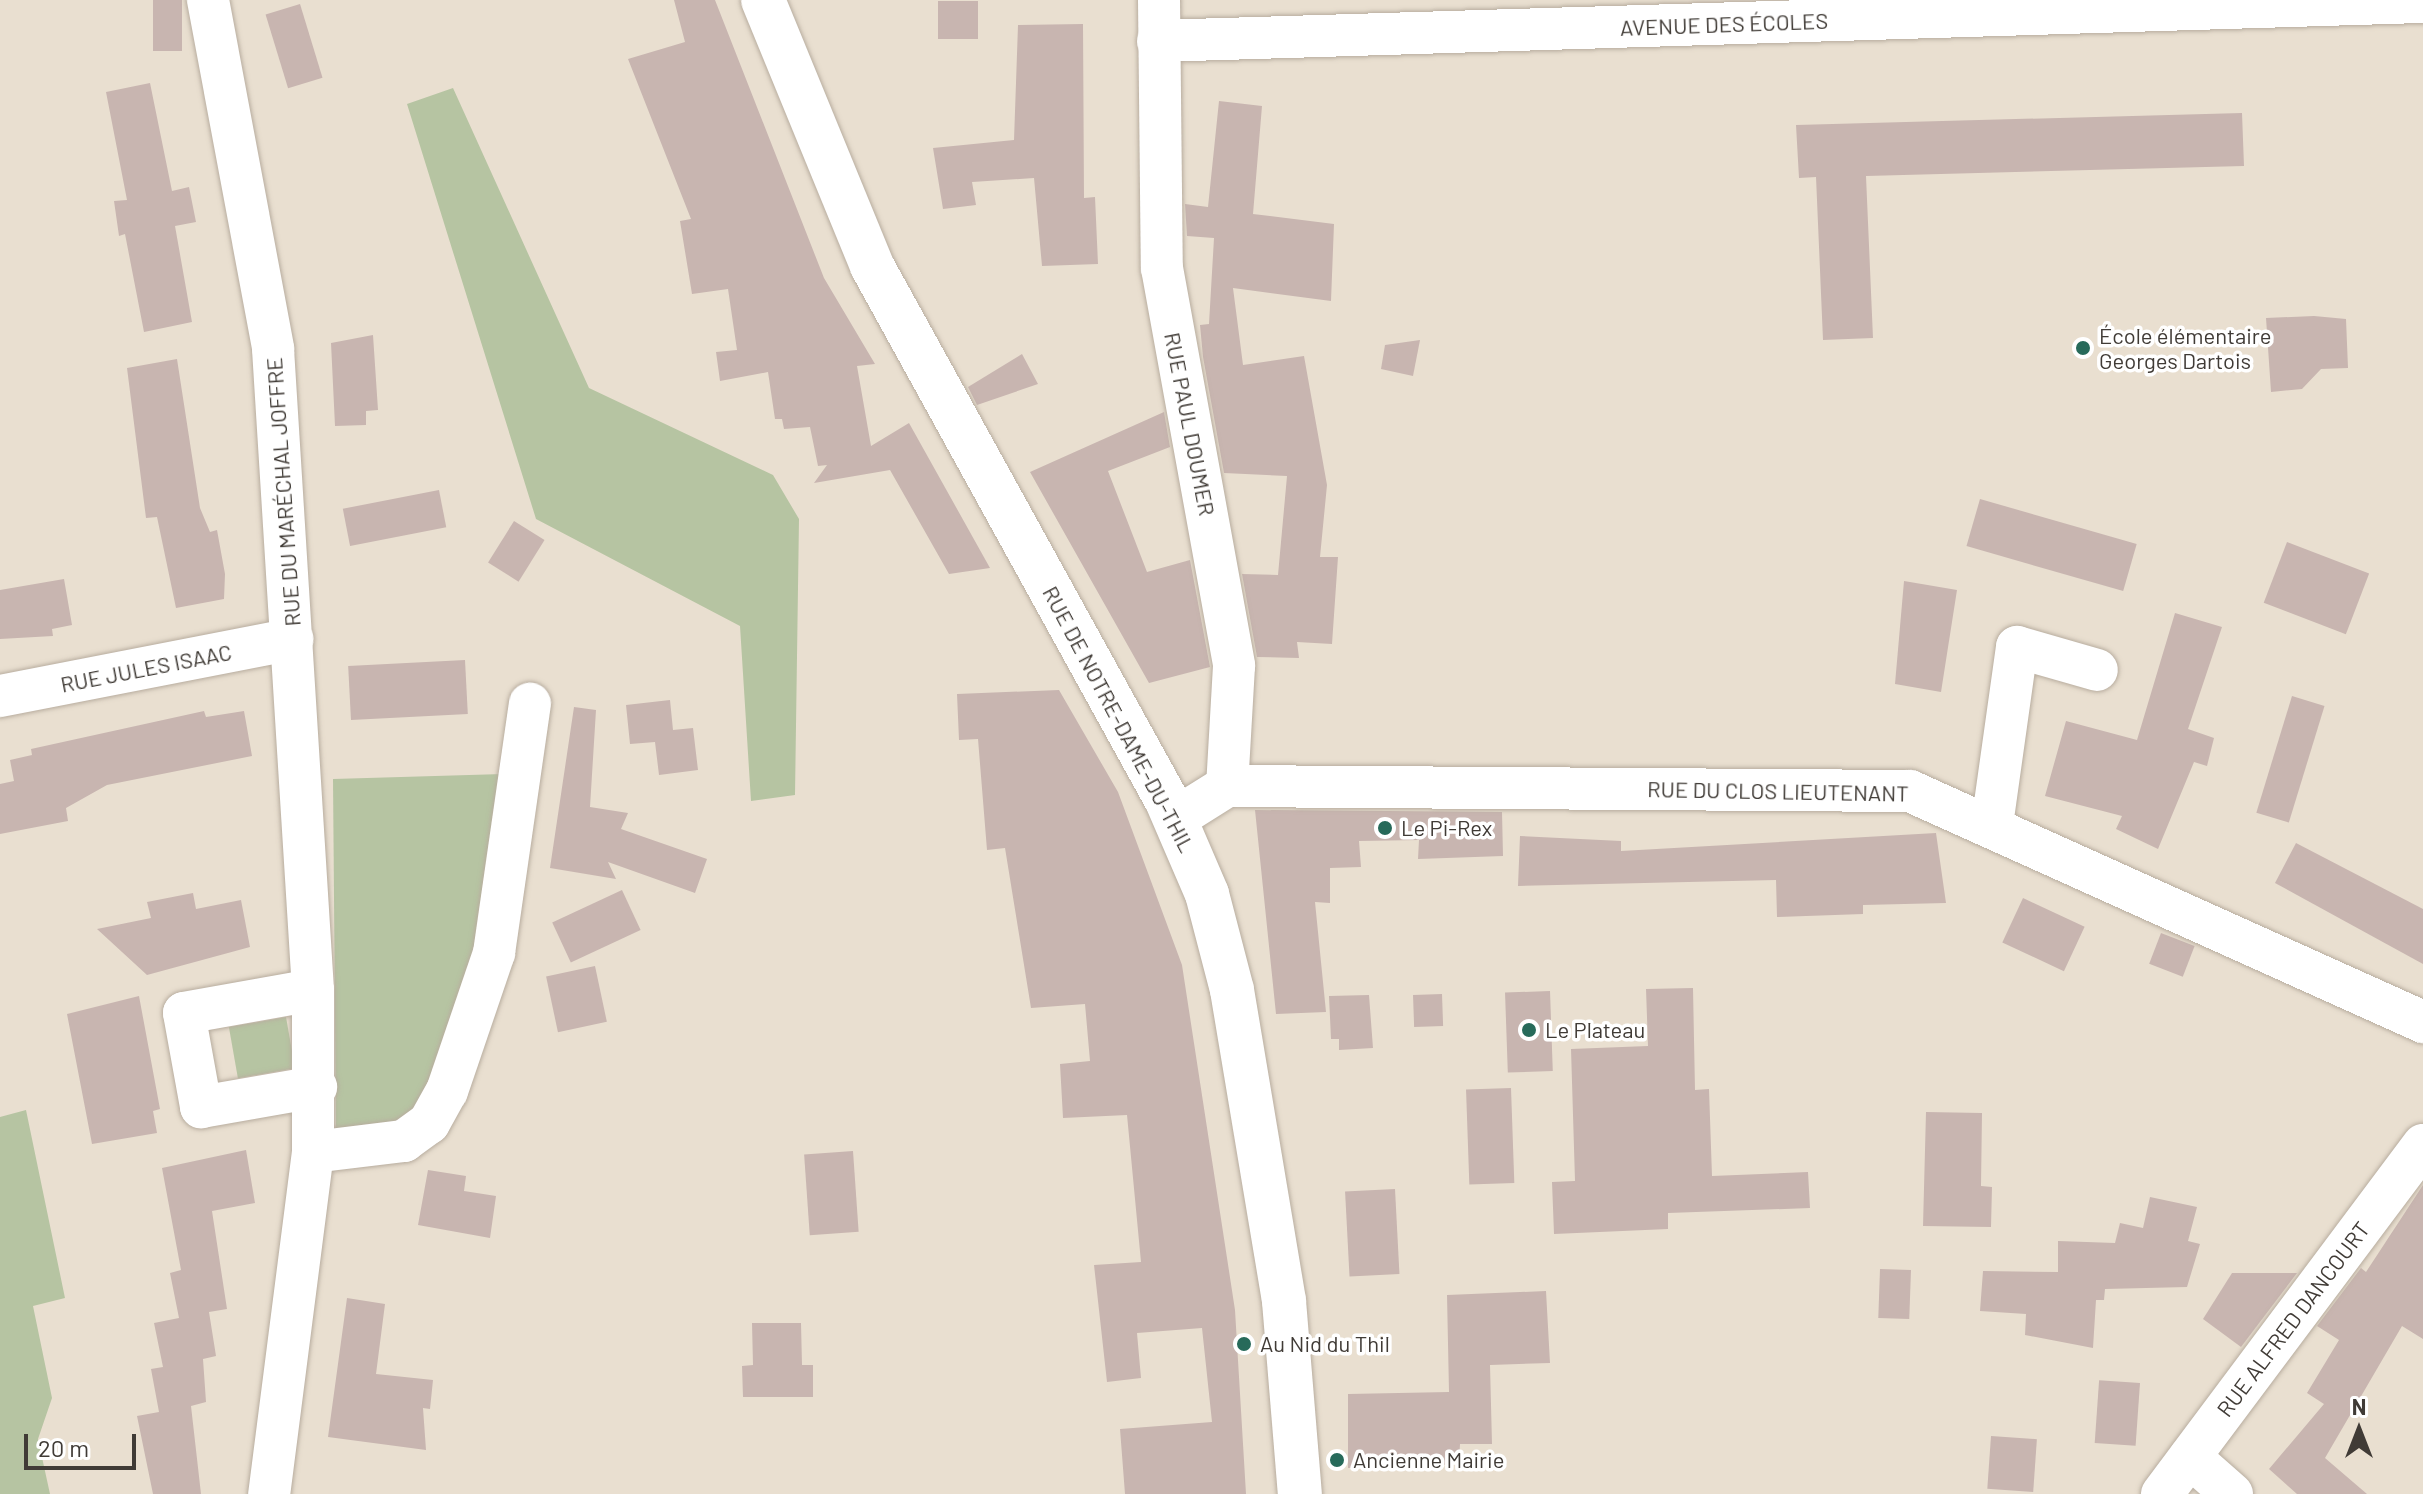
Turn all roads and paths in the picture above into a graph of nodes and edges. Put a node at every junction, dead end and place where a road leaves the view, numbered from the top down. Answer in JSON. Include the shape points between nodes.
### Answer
{"nodes":[{"id":1,"x":208,"y":0,"type":"edge"},
{"id":2,"x":763,"y":0,"type":"edge"},
{"id":3,"x":1159,"y":0,"type":"edge"},
{"id":4,"x":2423,"y":2,"type":"edge"},
{"id":5,"x":1311,"y":18,"type":"edge"},
{"id":6,"x":1158,"y":41,"type":"junction"},
{"id":7,"x":293,"y":639,"type":"junction"},
{"id":8,"x":2097,"y":670,"type":"dead end"},
{"id":9,"x":0,"y":696,"type":"edge"},
{"id":10,"x":530,"y":704,"type":"dead end"},
{"id":11,"x":1227,"y":786,"type":"junction"},
{"id":12,"x":1176,"y":818,"type":"junction"},
{"id":13,"x":1992,"y":825,"type":"junction"},
{"id":14,"x":313,"y":990,"type":"junction"},
{"id":15,"x":2423,"y":1022,"type":"edge"},
{"id":16,"x":316,"y":1087,"type":"junction"},
{"id":17,"x":2423,"y":1145,"type":"edge"},
{"id":18,"x":313,"y":1152,"type":"junction"},
{"id":19,"x":2190,"y":1457,"type":"junction"},
{"id":20,"x":269,"y":1494,"type":"edge"},
{"id":21,"x":1300,"y":1494,"type":"edge"},
{"id":22,"x":2162,"y":1494,"type":"edge"},
{"id":23,"x":2232,"y":1494,"type":"edge"}],
"edges":[{"from":1,"to":7,"type":"street","name":"RUE DU MARÉCHAL JOFFRE","via":[[273,349]]},
{"from":2,"to":12,"type":"main road","name":"RUE DE NOTRE-DAME-DU-THIL","via":[[872,266]]},
{"from":3,"to":6,"type":"street","name":"RUE PAUL DOUMER"},
{"from":4,"to":5,"type":"street","name":"AVENUE DES ÉCOLES"},
{"from":5,"to":6,"type":"street","name":"AVENUE DES ÉCOLES"},
{"from":6,"to":11,"type":"street","name":"RUE PAUL DOUMER","via":[[1162,268],[1233,644]]},
{"from":7,"to":9,"type":"street","name":"RUE JULES ISAAC"},
{"from":7,"to":14,"type":"street","name":"RUE DU MARÉCHAL JOFFRE"},
{"from":8,"to":13,"type":"street","via":[[2017,647]]},
{"from":10,"to":18,"type":"street","via":[[496,941],[447,1091],[429,1123],[404,1141]]},
{"from":11,"to":12,"type":"street"},
{"from":11,"to":13,"type":"street","name":"RUE DU CLOS LIEUTENANT","via":[[1888,790],[1928,796]]},
{"from":12,"to":21,"type":"main road","name":"RUE DE NOTRE-DAME-DU-THIL","via":[[1216,923],[1234,1004],[1288,1326]]},
{"from":13,"to":15,"type":"street","name":"RUE DU CLOS LIEUTENANT"},
{"from":14,"to":16,"type":"street","name":"RUE DU MARÉCHAL JOFFRE"},
{"from":14,"to":16,"type":"street","via":[[184,1013],[201,1107]]},
{"from":16,"to":18,"type":"street","name":"RUE DU MARÉCHAL JOFFRE"},
{"from":17,"to":19,"type":"street","name":"RUE ALFRED DANCOURT"},
{"from":18,"to":20,"type":"street","name":"RUE DU MARÉCHAL JOFFRE"},
{"from":19,"to":22,"type":"street","name":"RUE ALFRED DANCOURT"},
{"from":19,"to":23,"type":"street"}]}
